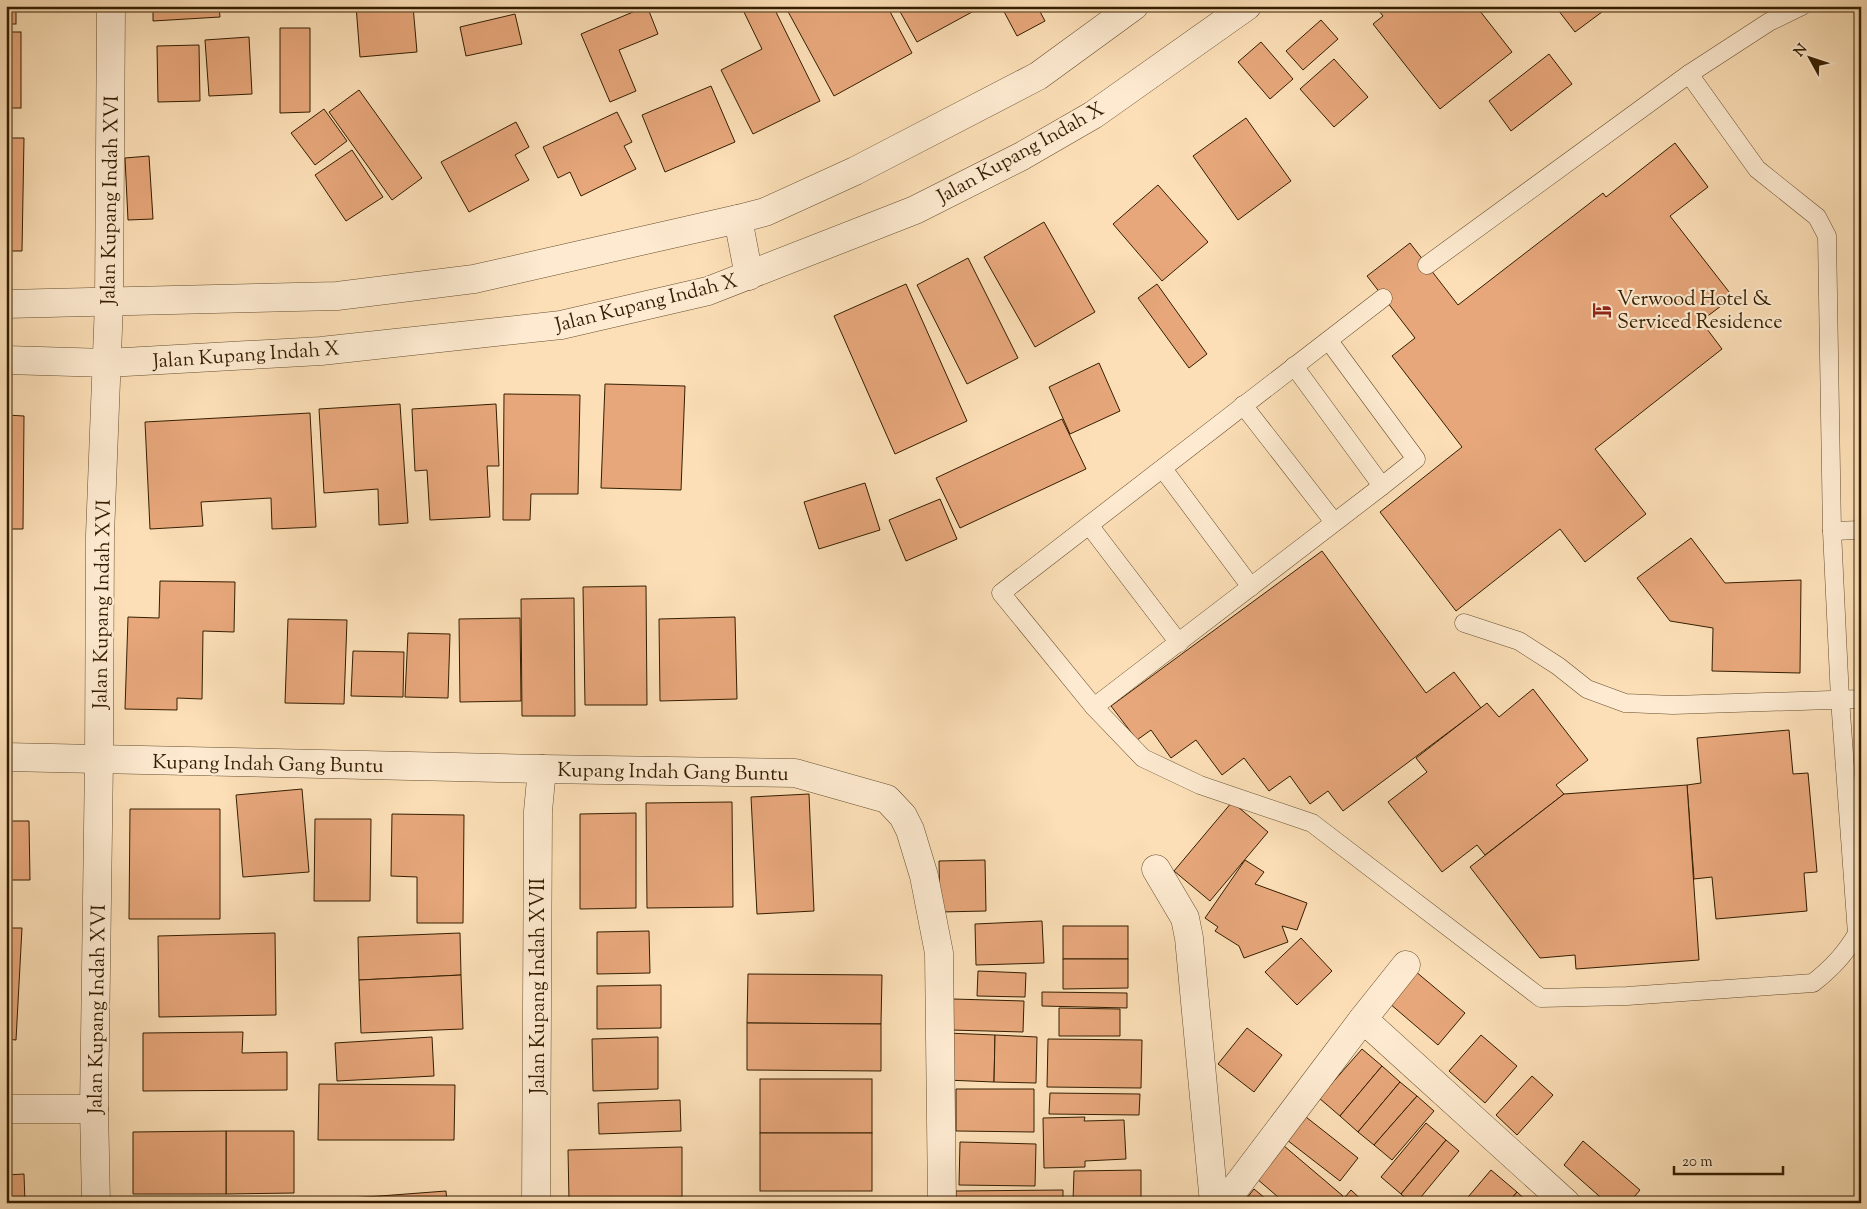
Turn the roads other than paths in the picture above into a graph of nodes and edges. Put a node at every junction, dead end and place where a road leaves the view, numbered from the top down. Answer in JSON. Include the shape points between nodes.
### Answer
{"nodes":[{"id":1,"x":111,"y":6,"type":"edge"},
{"id":2,"x":1134,"y":6,"type":"edge"},
{"id":3,"x":1247,"y":6,"type":"edge"},
{"id":4,"x":1802,"y":6,"type":"edge"},
{"id":5,"x":1689,"y":74,"type":"junction"},
{"id":6,"x":738,"y":220,"type":"junction"},
{"id":7,"x":1427,"y":265,"type":"dead end"},
{"id":8,"x":749,"y":276,"type":"junction"},
{"id":9,"x":1383,"y":298,"type":"dead end"},
{"id":10,"x":109,"y":303,"type":"junction"},
{"id":11,"x":6,"y":304,"type":"edge"},
{"id":12,"x":1329,"y":341,"type":"junction"},
{"id":13,"x":6,"y":360,"type":"edge"},
{"id":14,"x":107,"y":363,"type":"junction"},
{"id":15,"x":1294,"y":366,"type":"junction"},
{"id":16,"x":1243,"y":405,"type":"junction"},
{"id":17,"x":1163,"y":469,"type":"junction"},
{"id":18,"x":1382,"y":486,"type":"junction"},
{"id":19,"x":1334,"y":522,"type":"junction"},
{"id":20,"x":1089,"y":525,"type":"junction"},
{"id":21,"x":1861,"y":530,"type":"edge"},
{"id":22,"x":1832,"y":531,"type":"junction"},
{"id":23,"x":1251,"y":587,"type":"junction"},
{"id":24,"x":1464,"y":623,"type":"dead end"},
{"id":25,"x":1179,"y":643,"type":"junction"},
{"id":26,"x":1861,"y":699,"type":"edge"},
{"id":27,"x":1840,"y":700,"type":"junction"},
{"id":28,"x":1094,"y":707,"type":"junction"},
{"id":29,"x":6,"y":757,"type":"edge"},
{"id":30,"x":99,"y":759,"type":"junction"},
{"id":31,"x":542,"y":769,"type":"junction"},
{"id":32,"x":1156,"y":870,"type":"dead end"},
{"id":33,"x":1406,"y":965,"type":"dead end"},
{"id":34,"x":1363,"y":1019,"type":"junction"},
{"id":35,"x":6,"y":1109,"type":"edge"},
{"id":36,"x":94,"y":1109,"type":"junction"},
{"id":37,"x":96,"y":1203,"type":"edge"},
{"id":38,"x":536,"y":1203,"type":"edge"},
{"id":39,"x":942,"y":1203,"type":"edge"},
{"id":40,"x":1214,"y":1203,"type":"edge"},
{"id":41,"x":1224,"y":1203,"type":"edge"},
{"id":42,"x":1566,"y":1203,"type":"edge"}],
"edges":[{"from":1,"to":10,"type":"street","name":"Jalan Kupang Indah XVI"},
{"from":2,"to":6,"type":"street","via":[[1038,76],[855,171],[765,212]]},
{"from":3,"to":8,"type":"street","name":"Jalan Kupang Indah X","via":[[1093,115],[1022,156],[915,210]]},
{"from":4,"to":5,"type":"lane","via":[[1769,22]]},
{"from":5,"to":7,"type":"lane"},
{"from":5,"to":22,"type":"lane","via":[[1757,169],[1817,216],[1827,236]]},
{"from":6,"to":8,"type":"street"},
{"from":6,"to":10,"type":"street","via":[[474,279],[337,296]]},
{"from":8,"to":14,"type":"street","name":"Jalan Kupang Indah X","via":[[708,291],[560,325],[320,351]]},
{"from":9,"to":12,"type":"lane"},
{"from":10,"to":11,"type":"street"},
{"from":10,"to":14,"type":"street","name":"Jalan Kupang Indah XVI"},
{"from":12,"to":15,"type":"lane"},
{"from":12,"to":18,"type":"lane","via":[[1416,458]]},
{"from":13,"to":14,"type":"street","name":"Jalan Kupang Indah X"},
{"from":14,"to":30,"type":"street","name":"Jalan Kupang Indah XVI","via":[[100,535]]},
{"from":15,"to":16,"type":"lane"},
{"from":15,"to":18,"type":"lane"},
{"from":16,"to":17,"type":"lane"},
{"from":16,"to":19,"type":"lane"},
{"from":17,"to":20,"type":"lane"},
{"from":17,"to":23,"type":"lane"},
{"from":18,"to":19,"type":"lane"},
{"from":19,"to":23,"type":"lane"},
{"from":20,"to":25,"type":"lane"},
{"from":20,"to":28,"type":"lane","via":[[1001,593]]},
{"from":21,"to":22,"type":"lane"},
{"from":22,"to":27,"type":"lane"},
{"from":23,"to":25,"type":"lane"},
{"from":24,"to":27,"type":"lane","via":[[1519,641],[1587,688],[1625,703],[1673,705]]},
{"from":25,"to":28,"type":"lane"},
{"from":26,"to":27,"type":"lane"},
{"from":27,"to":28,"type":"lane","via":[[1858,934],[1844,956],[1829,971],[1814,982],[1628,996],[1541,998],[1312,824],[1200,785],[1143,758]]},
{"from":29,"to":30,"type":"street","name":"Kupang Indah Gang Buntu"},
{"from":30,"to":31,"type":"street","name":"Kupang Indah Gang Buntu"},
{"from":30,"to":36,"type":"street","name":"Jalan Kupang Indah XVI"},
{"from":31,"to":38,"type":"street","name":"Jalan Kupang Indah XVII","via":[[538,811]]},
{"from":31,"to":39,"type":"street","name":"Kupang Indah Gang Buntu","via":[[795,773],[887,799],[903,816],[924,876],[939,953]]},
{"from":32,"to":40,"type":"street","via":[[1185,918],[1189,938]]},
{"from":33,"to":34,"type":"street"},
{"from":34,"to":41,"type":"street"},
{"from":34,"to":42,"type":"street"},
{"from":35,"to":36,"type":"street"},
{"from":36,"to":37,"type":"street","name":"Jalan Kupang Indah XVI"}]}
